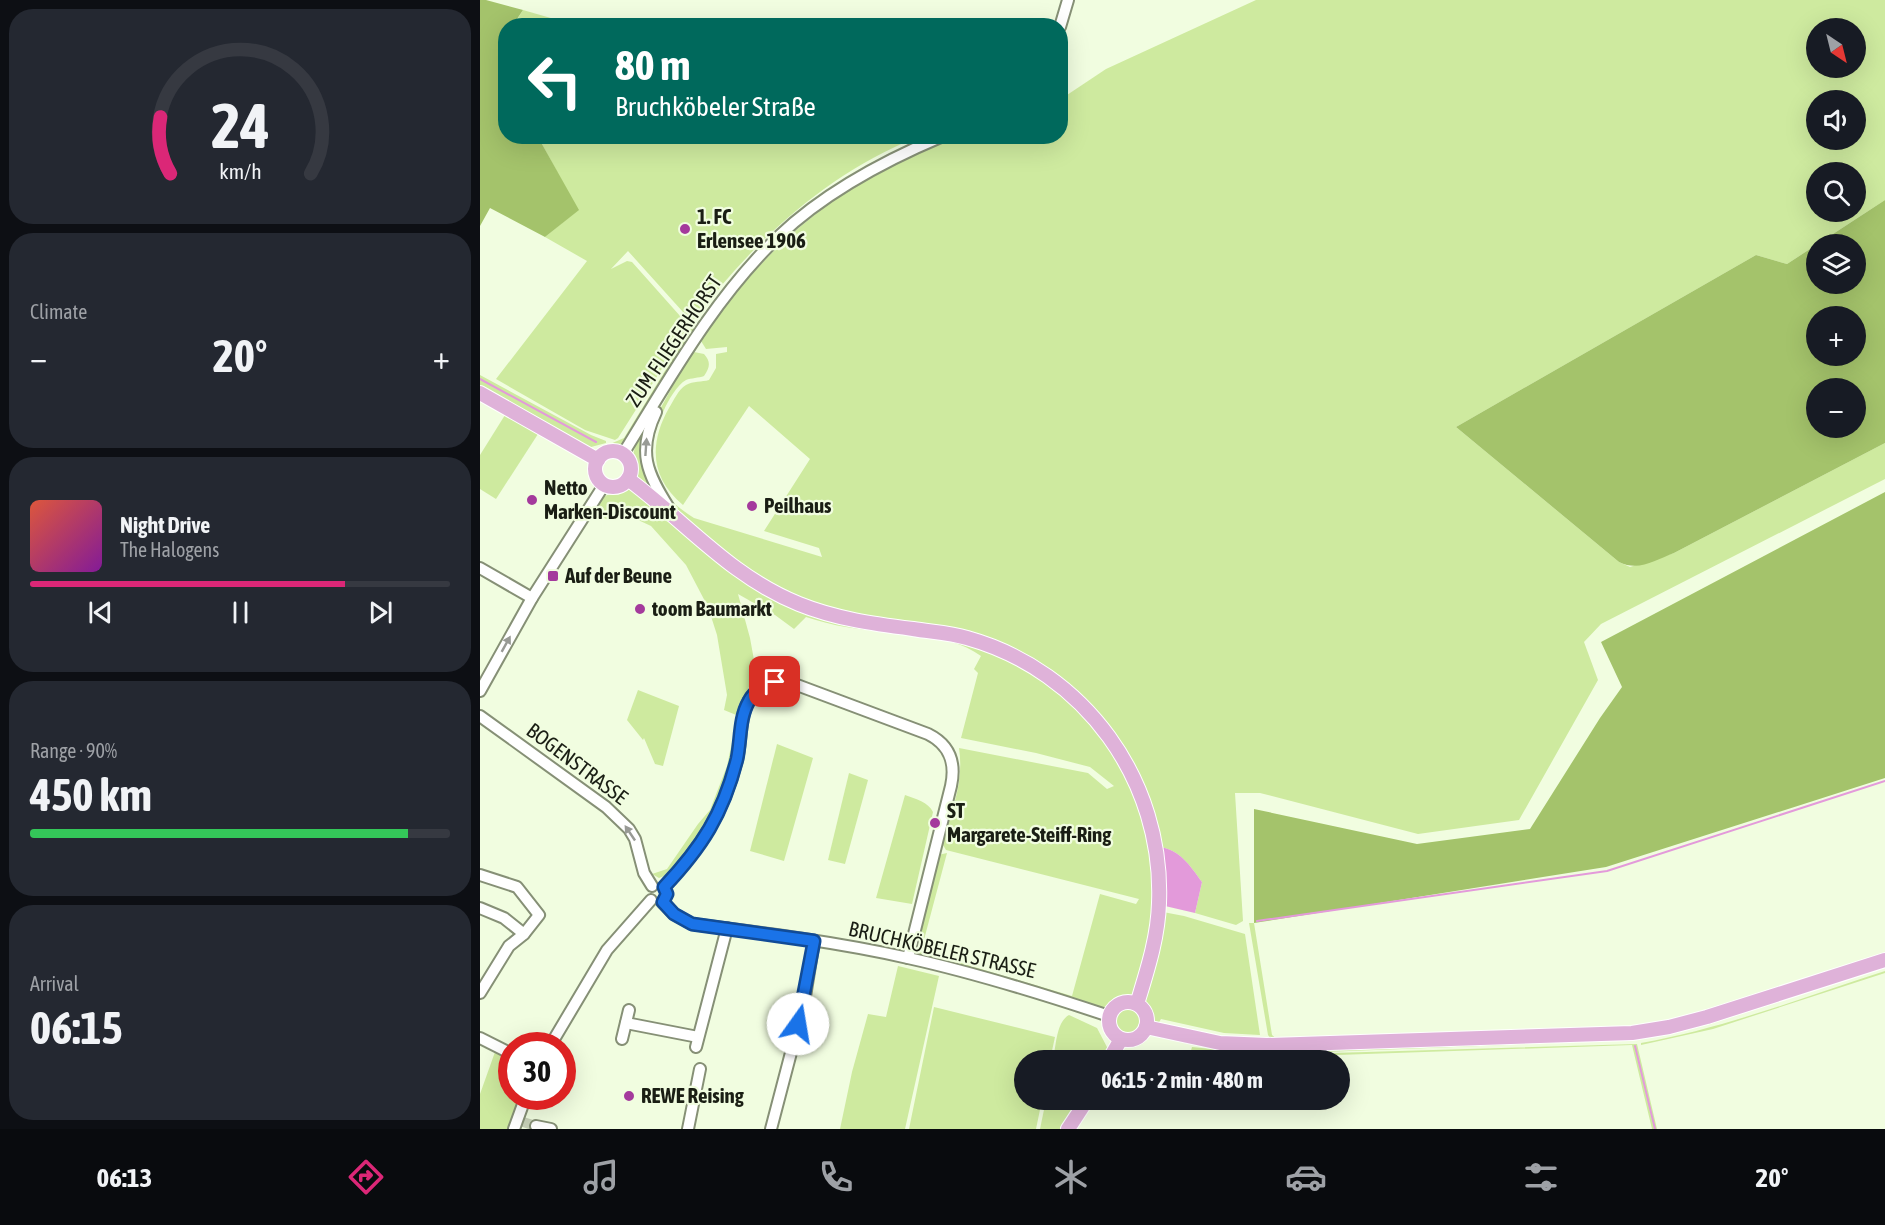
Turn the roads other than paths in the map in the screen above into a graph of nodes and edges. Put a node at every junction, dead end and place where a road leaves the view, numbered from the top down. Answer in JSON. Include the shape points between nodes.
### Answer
{"nodes":[{"id":1,"x":1068,"y":0,"type":"edge"},
{"id":2,"x":1063,"y":18,"type":"edge"},
{"id":3,"x":926,"y":144,"type":"edge"},
{"id":4,"x":673,"y":373,"type":"junction"},
{"id":5,"x":480,"y":393,"type":"edge"},
{"id":6,"x":622,"y":454,"type":"junction"},
{"id":7,"x":598,"y":460,"type":"junction"},
{"id":8,"x":628,"y":479,"type":"junction"},
{"id":9,"x":604,"y":485,"type":"junction"},
{"id":10,"x":676,"y":519,"type":"junction"},
{"id":11,"x":480,"y":568,"type":"edge"},
{"id":12,"x":532,"y":598,"type":"junction"},
{"id":13,"x":480,"y":691,"type":"edge"},
{"id":14,"x":480,"y":716,"type":"edge"},
{"id":15,"x":480,"y":875,"type":"edge"},
{"id":16,"x":652,"y":886,"type":"junction"},
{"id":17,"x":664,"y":887,"type":"junction"},
{"id":18,"x":657,"y":901,"type":"junction"},
{"id":19,"x":480,"y":908,"type":"edge"},
{"id":20,"x":727,"y":928,"type":"junction"},
{"id":21,"x":524,"y":934,"type":"junction"},
{"id":22,"x":814,"y":941,"type":"junction"},
{"id":23,"x":908,"y":958,"type":"junction"},
{"id":24,"x":1885,"y":960,"type":"edge"},
{"id":25,"x":480,"y":991,"type":"edge"},
{"id":26,"x":1137,"y":1004,"type":"junction"},
{"id":27,"x":629,"y":1010,"type":"dead end"},
{"id":28,"x":1109,"y":1016,"type":"junction"},
{"id":29,"x":626,"y":1023,"type":"junction"},
{"id":30,"x":1146,"y":1027,"type":"junction"},
{"id":31,"x":558,"y":1032,"type":"edge"},
{"id":32,"x":480,"y":1038,"type":"edge"},
{"id":33,"x":622,"y":1039,"type":"dead end"},
{"id":34,"x":1121,"y":1039,"type":"junction"},
{"id":35,"x":498,"y":1047,"type":"edge"},
{"id":36,"x":1115,"y":1050,"type":"edge"},
{"id":37,"x":700,"y":1069,"type":"dead end"},
{"id":38,"x":1080,"y":1110,"type":"edge"},
{"id":39,"x":536,"y":1126,"type":"dead end"},
{"id":40,"x":551,"y":1129,"type":"edge"},
{"id":41,"x":688,"y":1129,"type":"edge"},
{"id":42,"x":771,"y":1129,"type":"edge"},
{"id":43,"x":1068,"y":1129,"type":"edge"}],
"edges":[{"from":1,"to":2,"type":"street"},
{"from":3,"to":4,"type":"street","name":"ZUM FLIEGERHORST","via":[[858,179],[787,228],[713,311]]},
{"from":4,"to":6,"type":"street","name":"ZUM FLIEGERHORST"},
{"from":10,"to":4,"type":"street","one_way":true,"via":[[653,484],[646,466],[645,447],[650,425]]},
{"from":5,"to":7,"type":"main road"},
{"from":6,"to":7,"type":"main road","via":[[612,452]]},
{"from":6,"to":8,"type":"main road","via":[[630,463]]},
{"from":7,"to":9,"type":"main road","via":[[595,471]]},
{"from":8,"to":9,"type":"main road","via":[[620,486]]},
{"from":8,"to":10,"type":"main road"},
{"from":9,"to":12,"type":"street"},
{"from":10,"to":26,"type":"main road","via":[[751,580],[797,604],[846,620],[967,638],[1007,652],[1037,669],[1083,706],[1131,772],[1142,794],[1156,847],[1157,925]]},
{"from":11,"to":12,"type":"street"},
{"from":13,"to":12,"type":"street","one_way":true},
{"from":16,"to":14,"type":"street","name":"BOGENSTRASSE","one_way":true,"via":[[629,829],[606,807]]},
{"from":15,"to":21,"type":"street","via":[[517,887],[539,915]]},
{"from":16,"to":17,"type":"street"},
{"from":16,"to":18,"type":"street","via":[[648,892]]},
{"from":17,"to":18,"type":"street","via":[[667,894]]},
{"from":17,"to":23,"type":"street","via":[[691,858],[717,816],[734,771],[743,716],[750,699],[760,688],[788,682],[928,734],[941,742],[952,757],[951,786]]},
{"from":18,"to":20,"type":"street","name":"BRUCHKÖBELER STRASSE","via":[[692,924]]},
{"from":18,"to":31,"type":"street","via":[[607,950]]},
{"from":19,"to":21,"type":"street","via":[[504,918]]},
{"from":20,"to":22,"type":"street","name":"BRUCHKÖBELER STRASSE"},
{"from":20,"to":29,"type":"street","via":[[697,1042]]},
{"from":21,"to":25,"type":"street","via":[[508,946]]},
{"from":22,"to":23,"type":"street","name":"BRUCHKÖBELER STRASSE"},
{"from":22,"to":42,"type":"street","via":[[804,1003]]},
{"from":23,"to":28,"type":"street","name":"BRUCHKÖBELER STRASSE","via":[[1004,982]]},
{"from":24,"to":30,"type":"main road","via":[[1707,1017],[1632,1033],[1268,1045],[1220,1042]]},
{"from":26,"to":28,"type":"main road","via":[[1120,1004]]},
{"from":26,"to":30,"type":"main road","via":[[1146,1014]]},
{"from":27,"to":29,"type":"street"},
{"from":28,"to":34,"type":"main road","via":[[1109,1027]]},
{"from":29,"to":33,"type":"street"},
{"from":30,"to":34,"type":"main road","via":[[1139,1037]]},
{"from":32,"to":35,"type":"street"},
{"from":34,"to":36,"type":"main road"},
{"from":37,"to":41,"type":"street"},
{"from":38,"to":43,"type":"main road"},
{"from":39,"to":40,"type":"street"}]}
